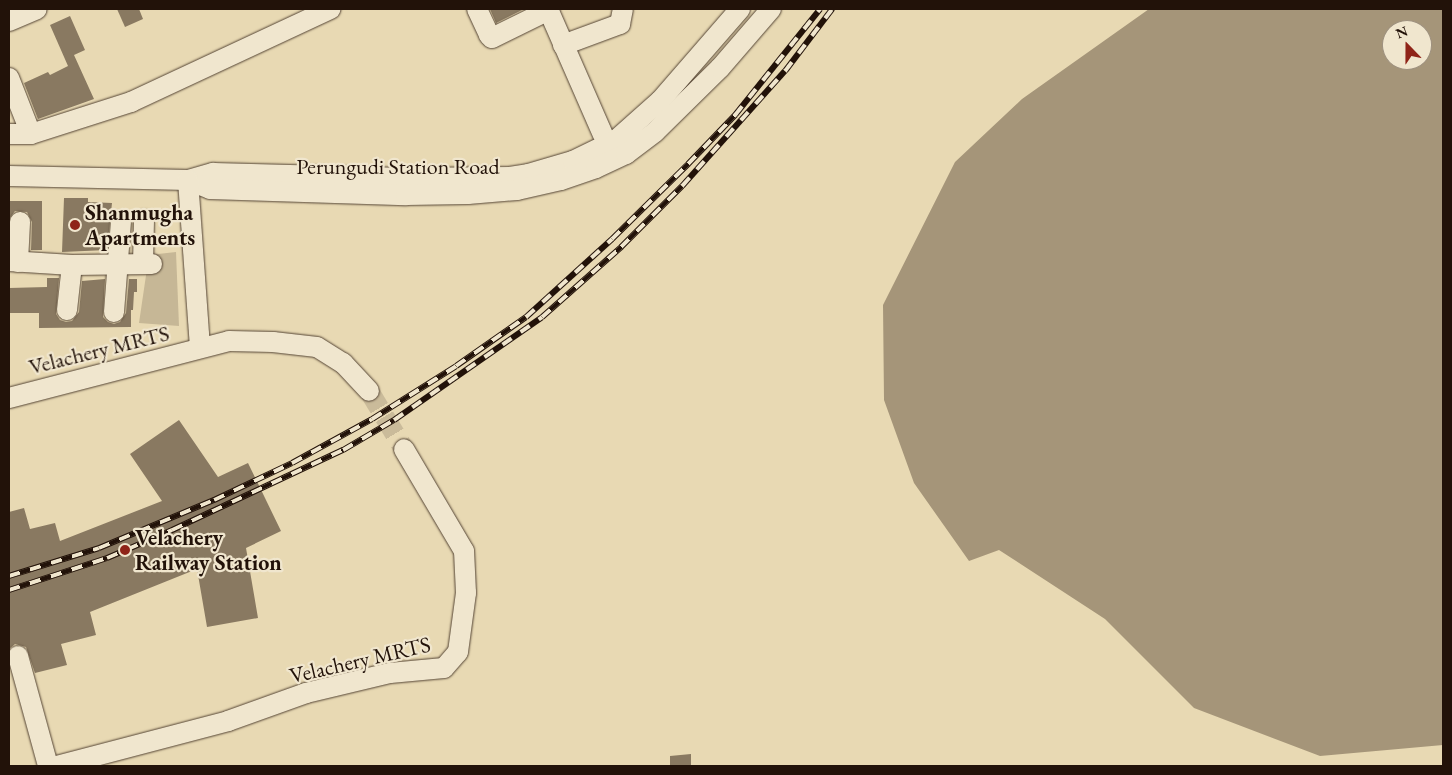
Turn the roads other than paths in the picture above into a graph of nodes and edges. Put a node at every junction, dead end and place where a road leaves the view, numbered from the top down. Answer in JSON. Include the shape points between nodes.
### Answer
{"nodes":[{"id":1,"x":38,"y":9,"type":"edge"},
{"id":2,"x":330,"y":9,"type":"edge"},
{"id":3,"x":477,"y":9,"type":"edge"},
{"id":4,"x":623,"y":9,"type":"edge"},
{"id":5,"x":740,"y":9,"type":"edge"},
{"id":6,"x":771,"y":9,"type":"edge"},
{"id":7,"x":540,"y":12,"type":"edge"},
{"id":8,"x":9,"y":21,"type":"edge"},
{"id":9,"x":563,"y":45,"type":"junction"},
{"id":10,"x":9,"y":78,"type":"edge"},
{"id":11,"x":9,"y":134,"type":"edge"},
{"id":12,"x":31,"y":134,"type":"junction"},
{"id":13,"x":603,"y":135,"type":"dead end"},
{"id":14,"x":9,"y":176,"type":"edge"},
{"id":15,"x":188,"y":180,"type":"junction"},
{"id":16,"x":144,"y":220,"type":"dead end"},
{"id":17,"x":20,"y":222,"type":"dead end"},
{"id":18,"x":121,"y":222,"type":"dead end"},
{"id":19,"x":14,"y":262,"type":"edge"},
{"id":20,"x":119,"y":264,"type":"junction"},
{"id":21,"x":72,"y":265,"type":"junction"},
{"id":22,"x":67,"y":310,"type":"dead end"},
{"id":23,"x":114,"y":312,"type":"dead end"},
{"id":24,"x":200,"y":348,"type":"junction"},
{"id":25,"x":369,"y":391,"type":"tunnel mouth"},
{"id":26,"x":9,"y":398,"type":"edge"},
{"id":27,"x":404,"y":449,"type":"tunnel mouth"},
{"id":28,"x":18,"y":656,"type":"dead end"},
{"id":29,"x":48,"y":766,"type":"edge"},
{"id":30,"x":57,"y":766,"type":"edge"}],
"edges":[{"from":1,"to":8,"type":"street"},
{"from":2,"to":12,"type":"street","via":[[131,102]]},
{"from":3,"to":7,"type":"street","via":[[492,38]]},
{"from":4,"to":9,"type":"street","via":[[620,24]]},
{"from":5,"to":15,"type":"street","name":"Perungudi Station Road","via":[[660,101],[616,140],[573,160],[528,174],[404,178],[213,173]]},
{"from":6,"to":15,"type":"street","name":"Perungudi Station Road","via":[[720,68],[655,132],[626,154],[560,180],[517,190],[406,196],[210,189]]},
{"from":7,"to":9,"type":"street"},
{"from":9,"to":13,"type":"street"},
{"from":10,"to":12,"type":"street"},
{"from":11,"to":12,"type":"street"},
{"from":14,"to":15,"type":"street","name":"Perungudi Station Road"},
{"from":15,"to":24,"type":"street","name":"Velachery MRTS"},
{"from":16,"to":20,"type":"street","via":[[147,264]]},
{"from":17,"to":19,"type":"street"},
{"from":18,"to":20,"type":"street"},
{"from":19,"to":21,"type":"street"},
{"from":20,"to":21,"type":"street"},
{"from":20,"to":23,"type":"street"},
{"from":21,"to":22,"type":"street"},
{"from":24,"to":25,"type":"street","name":"Velachery MRTS","via":[[229,341],[317,347],[343,363]]},
{"from":24,"to":26,"type":"street","name":"Velachery MRTS"},
{"from":27,"to":30,"type":"street","name":"Velachery MRTS","via":[[464,551],[466,593],[458,652],[444,668],[390,673],[306,694],[228,721]]},
{"from":28,"to":29,"type":"street"}]}
